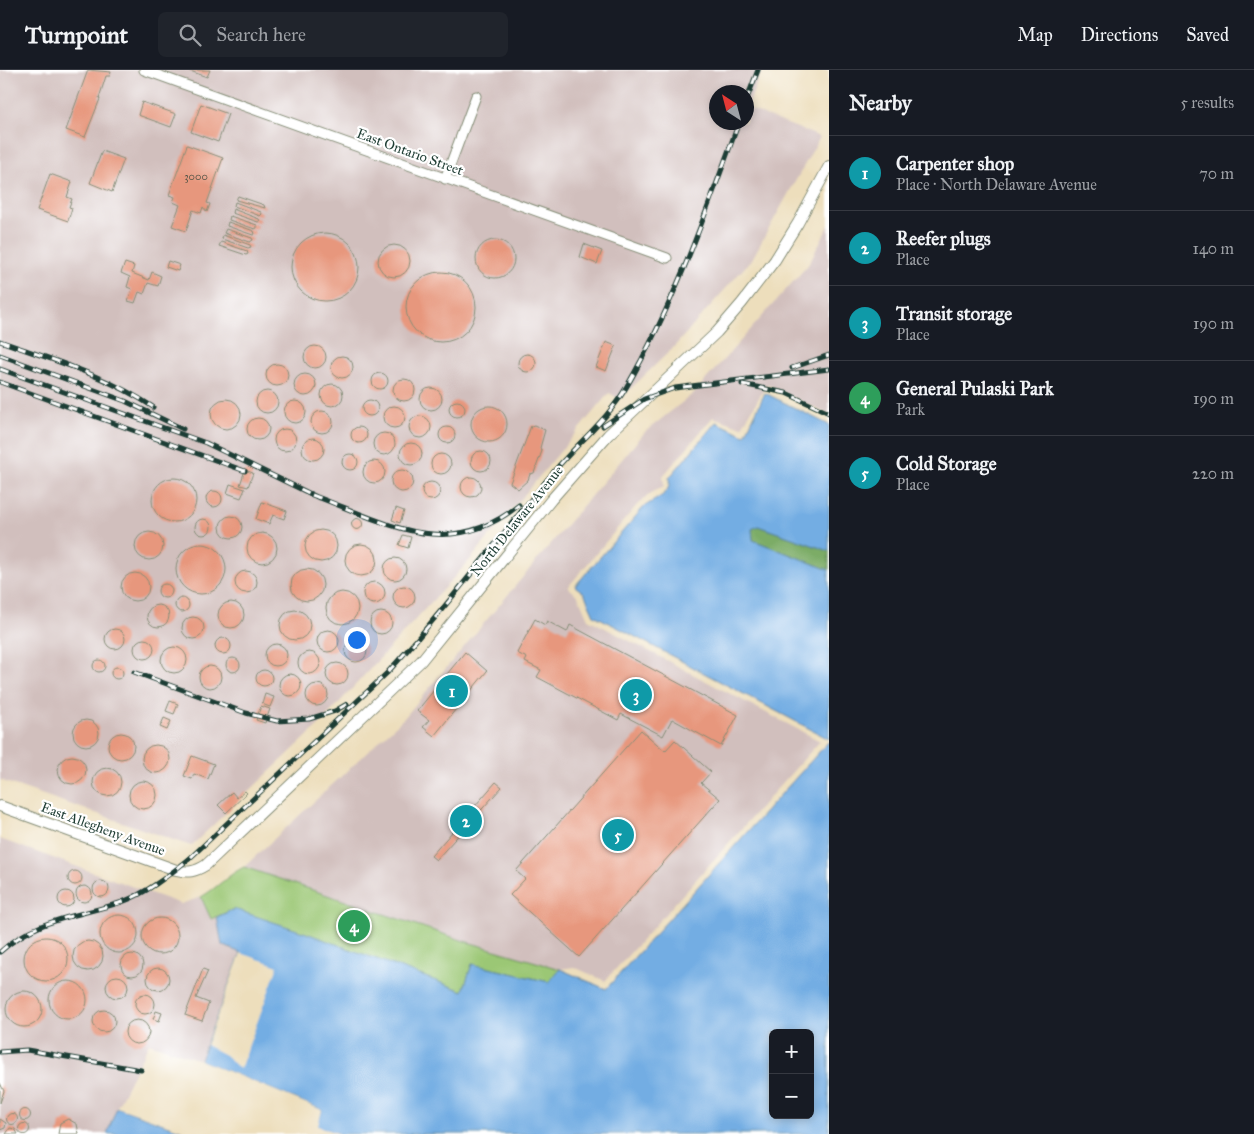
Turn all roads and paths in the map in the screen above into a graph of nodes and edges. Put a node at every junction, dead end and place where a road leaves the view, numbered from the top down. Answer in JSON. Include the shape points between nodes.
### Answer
{"nodes":[{"id":1,"x":144,"y":70,"type":"edge"},
{"id":2,"x":476,"y":96,"type":"dead end"},
{"id":3,"x":829,"y":166,"type":"edge"},
{"id":4,"x":445,"y":179,"type":"junction"},
{"id":5,"x":667,"y":258,"type":"dead end"},
{"id":6,"x":0,"y":806,"type":"edge"},
{"id":7,"x":198,"y":870,"type":"joint"}],
"edges":[{"from":1,"to":4,"type":"street","name":"East Ontario Street"},
{"from":2,"to":4,"type":"street"},
{"from":3,"to":7,"type":"street","name":"North Delaware Avenue","via":[[775,260],[717,332],[608,435],[420,661],[214,859]]},
{"from":4,"to":5,"type":"street","name":"East Ontario Street"},
{"from":6,"to":7,"type":"street","name":"East Allegheny Avenue","via":[[176,870]]}]}
